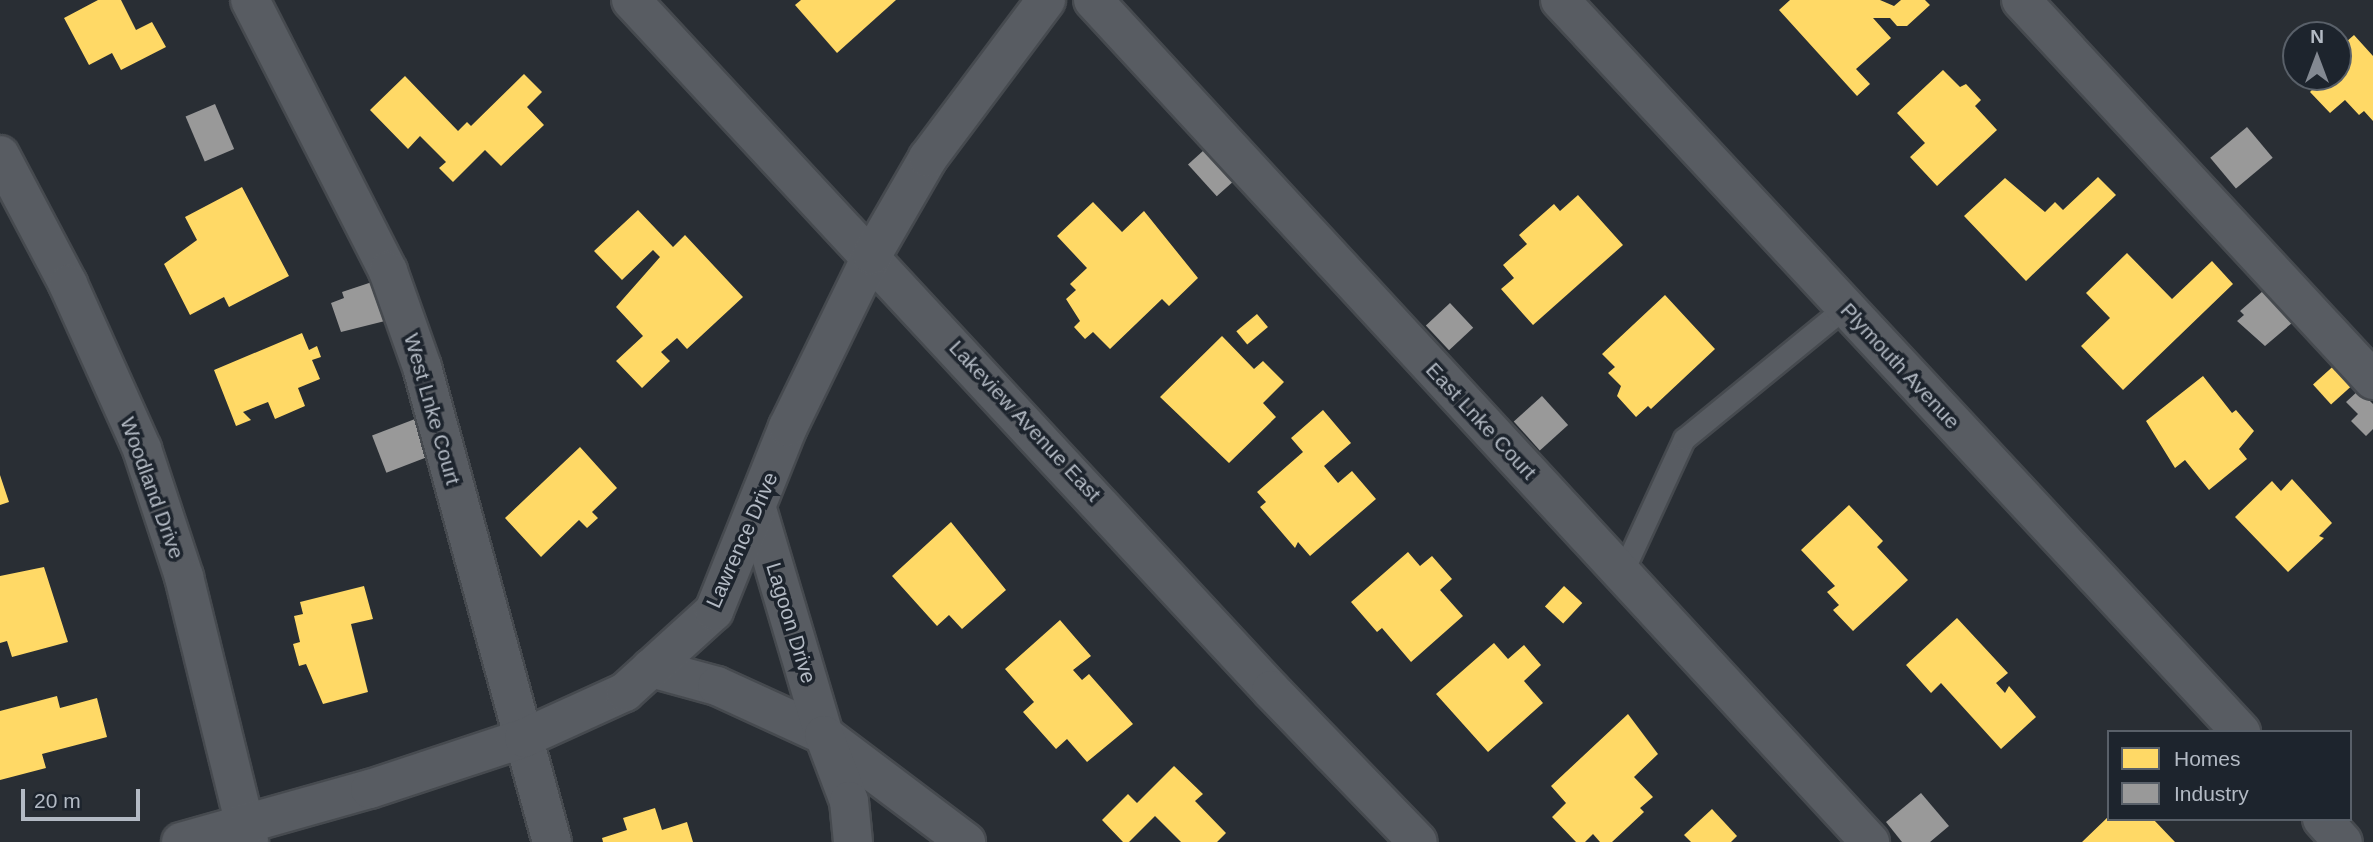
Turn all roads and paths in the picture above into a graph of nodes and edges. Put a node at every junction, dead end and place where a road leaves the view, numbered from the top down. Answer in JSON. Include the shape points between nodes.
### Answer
{"nodes":[{"id":1,"x":250,"y":0,"type":"edge"},
{"id":2,"x":631,"y":0,"type":"edge"},
{"id":3,"x":1046,"y":0,"type":"edge"},
{"id":4,"x":1093,"y":0,"type":"edge"},
{"id":5,"x":1560,"y":0,"type":"edge"},
{"id":6,"x":2021,"y":0,"type":"edge"},
{"id":7,"x":0,"y":155,"type":"edge"},
{"id":8,"x":872,"y":255,"type":"junction"},
{"id":9,"x":1845,"y":307,"type":"junction"},
{"id":10,"x":2373,"y":380,"type":"edge"},
{"id":11,"x":758,"y":512,"type":"junction"},
{"id":12,"x":1622,"y":573,"type":"junction"},
{"id":13,"x":651,"y":668,"type":"junction"},
{"id":14,"x":2239,"y":730,"type":"edge"},
{"id":15,"x":824,"y":735,"type":"junction"},
{"id":16,"x":524,"y":738,"type":"junction"},
{"id":17,"x":2324,"y":821,"type":"edge"},
{"id":18,"x":246,"y":834,"type":"edge"},
{"id":19,"x":181,"y":842,"type":"edge"},
{"id":20,"x":552,"y":842,"type":"edge"},
{"id":21,"x":853,"y":842,"type":"edge"},
{"id":22,"x":966,"y":842,"type":"edge"},
{"id":23,"x":1419,"y":842,"type":"edge"},
{"id":24,"x":1870,"y":842,"type":"edge"},
{"id":25,"x":2343,"y":842,"type":"edge"}],
"edges":[{"from":1,"to":16,"type":"street","name":"West Lnke Court","via":[[388,271],[422,367]]},
{"from":2,"to":8,"type":"street","name":"Lakeview Avenue East"},
{"from":3,"to":8,"type":"street","name":"Lawrence Drive","via":[[928,158]]},
{"from":4,"to":12,"type":"street","name":"East Lnke Court"},
{"from":5,"to":9,"type":"street","name":"Plymouth Avenue"},
{"from":6,"to":10,"type":"street"},
{"from":7,"to":18,"type":"street","name":"Woodland Drive","via":[[68,284],[142,449],[184,577]]},
{"from":8,"to":11,"type":"street","name":"Lawrence Drive","via":[[788,427]]},
{"from":8,"to":23,"type":"street","name":"Lakeview Avenue East","via":[[1271,690]]},
{"from":9,"to":12,"type":"lane","via":[[1684,439]]},
{"from":9,"to":14,"type":"street","name":"Plymouth Avenue"},
{"from":11,"to":13,"type":"street","name":"Lawrence Drive","via":[[714,611]]},
{"from":11,"to":15,"type":"street","name":"Lagoon Drive"},
{"from":12,"to":24,"type":"street","name":"East Lnke Court"},
{"from":13,"to":15,"type":"street","via":[[717,686]]},
{"from":13,"to":16,"type":"street","name":"Lawrence Drive","via":[[625,692]]},
{"from":15,"to":21,"type":"street","name":"Lagoon Drive","via":[[849,801]]},
{"from":15,"to":22,"type":"street"},
{"from":16,"to":18,"type":"street","name":"Lawrence Drive"},
{"from":16,"to":20,"type":"street","name":"West Lnke Court"},
{"from":17,"to":25,"type":"street"},
{"from":18,"to":19,"type":"street","name":"Lawrence Drive"}]}
